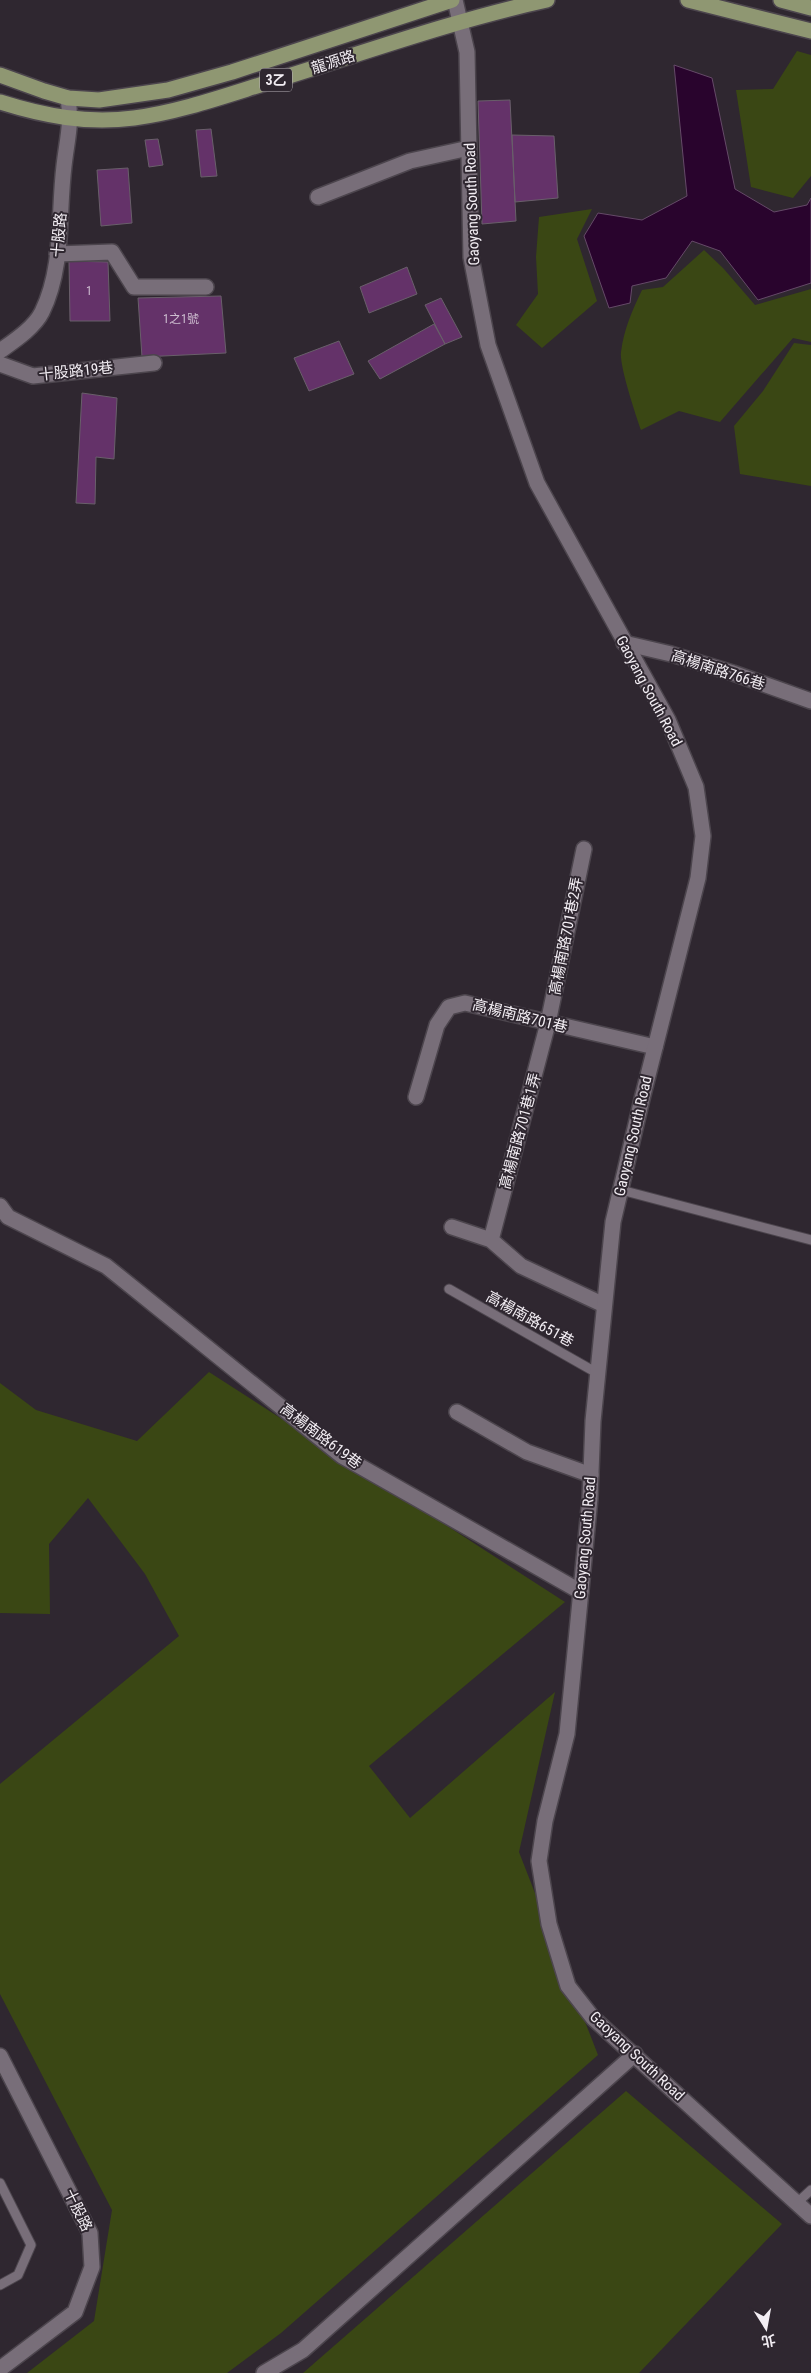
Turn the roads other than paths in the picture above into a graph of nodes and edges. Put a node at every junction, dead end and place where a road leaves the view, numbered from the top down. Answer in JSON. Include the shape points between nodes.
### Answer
{"nodes":[{"id":1,"x":454,"y":0,"type":"edge"},
{"id":2,"x":547,"y":0,"type":"edge"},
{"id":3,"x":688,"y":0,"type":"edge"},
{"id":4,"x":781,"y":0,"type":"edge"},
{"id":5,"x":811,"y":8,"type":"edge"},
{"id":6,"x":461,"y":21,"type":"junction"},
{"id":7,"x":811,"y":31,"type":"edge"},
{"id":8,"x":0,"y":75,"type":"edge"},
{"id":9,"x":68,"y":98,"type":"junction"},
{"id":10,"x":0,"y":102,"type":"edge"},
{"id":11,"x":71,"y":119,"type":"junction"},
{"id":12,"x":469,"y":148,"type":"junction"},
{"id":13,"x":318,"y":197,"type":"dead end"},
{"id":14,"x":57,"y":254,"type":"junction"},
{"id":15,"x":206,"y":287,"type":"dead end"},
{"id":16,"x":0,"y":351,"type":"edge"},
{"id":17,"x":154,"y":363,"type":"dead end"},
{"id":18,"x":0,"y":364,"type":"edge"},
{"id":19,"x":624,"y":643,"type":"junction"},
{"id":20,"x":811,"y":701,"type":"edge"},
{"id":21,"x":584,"y":849,"type":"dead end"},
{"id":22,"x":548,"y":1023,"type":"junction"},
{"id":23,"x":655,"y":1047,"type":"junction"},
{"id":24,"x":416,"y":1096,"type":"dead end"},
{"id":25,"x":620,"y":1190,"type":"junction"},
{"id":26,"x":0,"y":1206,"type":"edge"},
{"id":27,"x":452,"y":1227,"type":"dead end"},
{"id":28,"x":491,"y":1240,"type":"junction"},
{"id":29,"x":811,"y":1240,"type":"edge"},
{"id":30,"x":449,"y":1289,"type":"dead end"},
{"id":31,"x":604,"y":1305,"type":"junction"},
{"id":32,"x":598,"y":1373,"type":"junction"},
{"id":33,"x":457,"y":1412,"type":"dead end"},
{"id":34,"x":591,"y":1475,"type":"junction"},
{"id":35,"x":580,"y":1592,"type":"junction"},
{"id":36,"x":634,"y":2054,"type":"junction"},
{"id":37,"x":0,"y":2056,"type":"edge"},
{"id":38,"x":0,"y":2183,"type":"edge"},
{"id":39,"x":811,"y":2190,"type":"edge"},
{"id":40,"x":798,"y":2202,"type":"junction"},
{"id":41,"x":811,"y":2216,"type":"edge"},
{"id":42,"x":0,"y":2285,"type":"edge"},
{"id":43,"x":0,"y":2369,"type":"edge"},
{"id":44,"x":264,"y":2373,"type":"edge"}],
"edges":[{"from":1,"to":6,"type":"street","name":"Gaoyang South Road"},
{"from":1,"to":9,"type":"main road","number":"3乙","via":[[168,90],[99,100]]},
{"from":2,"to":6,"type":"main road","name":"龍源路","number":"3乙"},
{"from":3,"to":7,"type":"main road"},
{"from":4,"to":5,"type":"main road"},
{"from":6,"to":11,"type":"main road","name":"龍源路","number":"3乙","via":[[184,107],[134,118]]},
{"from":6,"to":12,"type":"street","name":"Gaoyang South Road","via":[[467,52]]},
{"from":8,"to":9,"type":"main road","number":"3乙"},
{"from":9,"to":11,"type":"street","name":"十股路"},
{"from":10,"to":11,"type":"main road","name":"龍源路","number":"3乙","via":[[38,114]]},
{"from":11,"to":14,"type":"street","name":"十股路"},
{"from":12,"to":13,"type":"street","via":[[410,161]]},
{"from":12,"to":19,"type":"street","name":"Gaoyang South Road","via":[[471,257],[488,345],[537,483]]},
{"from":14,"to":15,"type":"street","via":[[112,252],[134,287]]},
{"from":14,"to":16,"type":"street","name":"十股路","via":[[54,282],[41,314]]},
{"from":17,"to":18,"type":"street","name":"十股路19巷","via":[[33,376]]},
{"from":19,"to":20,"type":"street","name":"高楊南路766巷","via":[[698,662]]},
{"from":19,"to":23,"type":"street","name":"Gaoyang South Road","via":[[668,720],[696,787],[703,836],[698,878]]},
{"from":21,"to":22,"type":"street","name":"高楊南路701巷2弄"},
{"from":22,"to":23,"type":"street","name":"高楊南路701巷"},
{"from":22,"to":24,"type":"street","name":"高楊南路701巷","via":[[465,1002],[449,1007],[437,1025]]},
{"from":22,"to":28,"type":"street","name":"高楊南路701巷1弄"},
{"from":23,"to":25,"type":"street","name":"Gaoyang South Road"},
{"from":25,"to":29,"type":"lane"},
{"from":25,"to":31,"type":"street","name":"Gaoyang South Road"},
{"from":26,"to":35,"type":"street","name":"高楊南路619巷","via":[[8,1218],[106,1266],[342,1456]]},
{"from":27,"to":28,"type":"street"},
{"from":28,"to":31,"type":"street","via":[[521,1266]]},
{"from":30,"to":32,"type":"lane","name":"高楊南路651巷"},
{"from":31,"to":32,"type":"street","name":"Gaoyang South Road"},
{"from":32,"to":34,"type":"street","name":"Gaoyang South Road"},
{"from":33,"to":34,"type":"street","via":[[527,1452]]},
{"from":34,"to":35,"type":"street","name":"Gaoyang South Road"},
{"from":35,"to":36,"type":"street","name":"Gaoyang South Road","via":[[567,1734],[545,1821],[540,1861],[549,1924],[568,1986],[593,2018]]},
{"from":36,"to":40,"type":"street","name":"Gaoyang South Road"},
{"from":36,"to":44,"type":"street","via":[[303,2350]]},
{"from":37,"to":43,"type":"street","name":"十股路","via":[[90,2233],[92,2267],[75,2312]]},
{"from":38,"to":42,"type":"lane","via":[[31,2246],[18,2275]]},
{"from":39,"to":40,"type":"lane"},
{"from":40,"to":41,"type":"street","name":"Gaoyang South Road"}]}
